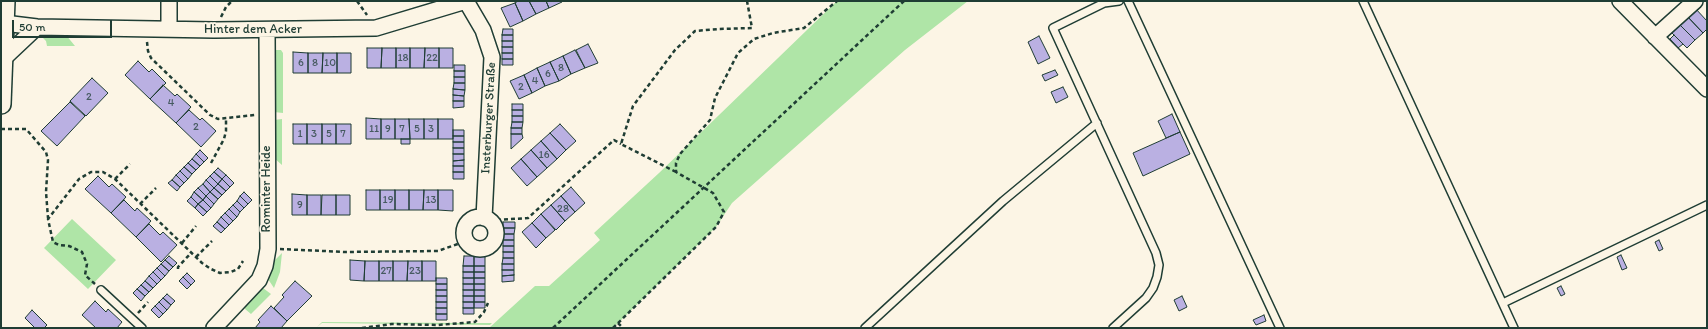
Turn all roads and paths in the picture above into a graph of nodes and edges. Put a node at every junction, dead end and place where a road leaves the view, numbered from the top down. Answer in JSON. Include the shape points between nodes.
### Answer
{"nodes":[{"id":1,"x":5,"y":1,"type":"edge"},
{"id":2,"x":169,"y":1,"type":"edge"},
{"id":3,"x":466,"y":1,"type":"edge"},
{"id":4,"x":747,"y":1,"type":"edge"},
{"id":5,"x":837,"y":1,"type":"edge"},
{"id":6,"x":904,"y":1,"type":"edge"},
{"id":7,"x":1119,"y":1,"type":"edge"},
{"id":8,"x":1128,"y":1,"type":"edge"},
{"id":9,"x":1363,"y":1,"type":"edge"},
{"id":10,"x":1620,"y":1,"type":"edge"},
{"id":11,"x":1694,"y":1,"type":"edge"},
{"id":12,"x":4,"y":23,"type":"junction"},
{"id":13,"x":37,"y":27,"type":"junction"},
{"id":14,"x":146,"y":29,"type":"junction"},
{"id":15,"x":169,"y":29,"type":"junction"},
{"id":16,"x":267,"y":30,"type":"junction"},
{"id":17,"x":1656,"y":37,"type":"junction"},
{"id":18,"x":2,"y":60,"type":"junction"},
{"id":19,"x":1707,"y":89,"type":"edge"},
{"id":20,"x":1,"y":104,"type":"edge"},
{"id":21,"x":267,"y":114,"type":"junction"},
{"id":22,"x":226,"y":118,"type":"junction"},
{"id":23,"x":1097,"y":123,"type":"junction"},
{"id":24,"x":1,"y":130,"type":"edge"},
{"id":25,"x":621,"y":144,"type":"junction"},
{"id":26,"x":211,"y":163,"type":"dead end"},
{"id":27,"x":130,"y":164,"type":"dead end"},
{"id":28,"x":676,"y":172,"type":"junction"},
{"id":29,"x":115,"y":179,"type":"junction"},
{"id":30,"x":156,"y":188,"type":"dead end"},
{"id":31,"x":705,"y":188,"type":"junction"},
{"id":32,"x":140,"y":204,"type":"junction"},
{"id":33,"x":1707,"y":205,"type":"edge"},
{"id":34,"x":48,"y":219,"type":"junction"},
{"id":35,"x":487,"y":220,"type":"junction"},
{"id":36,"x":196,"y":226,"type":"dead end"},
{"id":37,"x":212,"y":241,"type":"dead end"},
{"id":38,"x":466,"y":241,"type":"junction"},
{"id":39,"x":182,"y":243,"type":"junction"},
{"id":40,"x":268,"y":249,"type":"junction"},
{"id":41,"x":191,"y":253,"type":"junction"},
{"id":42,"x":196,"y":257,"type":"junction"},
{"id":43,"x":243,"y":261,"type":"dead end"},
{"id":44,"x":178,"y":269,"type":"dead end"},
{"id":45,"x":101,"y":290,"type":"joint"},
{"id":46,"x":148,"y":302,"type":"dead end"},
{"id":47,"x":488,"y":303,"type":"dead end"},
{"id":48,"x":1503,"y":303,"type":"junction"},
{"id":49,"x":132,"y":320,"type":"junction"},
{"id":50,"x":618,"y":323,"type":"junction"},
{"id":51,"x":142,"y":328,"type":"edge"},
{"id":52,"x":214,"y":328,"type":"edge"},
{"id":53,"x":362,"y":328,"type":"edge"},
{"id":54,"x":553,"y":328,"type":"edge"},
{"id":55,"x":613,"y":328,"type":"edge"},
{"id":56,"x":622,"y":328,"type":"edge"},
{"id":57,"x":865,"y":328,"type":"edge"},
{"id":58,"x":1113,"y":328,"type":"edge"},
{"id":59,"x":1280,"y":328,"type":"edge"},
{"id":60,"x":1514,"y":328,"type":"edge"}],
"edges":[{"from":1,"to":12,"type":"street"},
{"from":2,"to":15,"type":"street"},
{"from":3,"to":16,"type":"street","name":"Hinter dem Acker","via":[[376,28]]},
{"from":3,"to":35,"type":"street","name":"Insterburger Straße","via":[[483,30],[492,57]]},
{"from":4,"to":25,"type":"path","via":[[752,28],[695,31],[675,50],[633,106]]},
{"from":5,"to":28,"type":"path","via":[[804,28],[754,39],[738,53],[715,98],[710,120],[680,154]]},
{"from":6,"to":31,"type":"path"},
{"from":7,"to":23,"type":"lane","via":[[1104,3],[1053,28]]},
{"from":8,"to":59,"type":"lane"},
{"from":9,"to":48,"type":"lane"},
{"from":10,"to":17,"type":"street"},
{"from":11,"to":17,"type":"street"},
{"from":12,"to":13,"type":"street","name":"Hinter dem Acker"},
{"from":12,"to":18,"type":"street"},
{"from":13,"to":14,"type":"street","name":"Hinter dem Acker"},
{"from":13,"to":18,"type":"street"},
{"from":14,"to":15,"type":"street","name":"Hinter dem Acker"},
{"from":14,"to":22,"type":"path","via":[[151,58],[210,115],[218,119]]},
{"from":15,"to":16,"type":"street","name":"Hinter dem Acker"},
{"from":16,"to":21,"type":"street","name":"Rominter Heide"},
{"from":17,"to":19,"type":"street"},
{"from":18,"to":20,"type":"street"},
{"from":21,"to":22,"type":"path"},
{"from":21,"to":40,"type":"street","name":"Rominter Heide"},
{"from":22,"to":26,"type":"path","via":[[224,139]]},
{"from":23,"to":57,"type":"lane","via":[[1003,201]]},
{"from":23,"to":58,"type":"lane","via":[[1156,253],[1159,265],[1153,288],[1146,298]]},
{"from":24,"to":34,"type":"path","via":[[26,129],[46,152]]},
{"from":25,"to":28,"type":"path"},
{"from":25,"to":35,"type":"path","via":[[614,140],[528,218]]},
{"from":27,"to":29,"type":"path"},
{"from":28,"to":31,"type":"path"},
{"from":29,"to":32,"type":"path"},
{"from":29,"to":34,"type":"path","via":[[103,172],[86,174],[63,197]]},
{"from":30,"to":32,"type":"path"},
{"from":31,"to":50,"type":"path","via":[[713,193],[724,212],[716,227]]},
{"from":31,"to":54,"type":"path"},
{"from":32,"to":39,"type":"path"},
{"from":33,"to":48,"type":"lane"},
{"from":34,"to":45,"type":"path","via":[[54,242],[82,252],[87,264],[84,275]]},
{"from":35,"to":38,"type":"street","via":[[474,219],[466,226]]},
{"from":35,"to":38,"type":"street","name":"Insterburger Straße","via":[[494,226],[495,235],[492,243],[479,249]]},
{"from":36,"to":39,"type":"path"},
{"from":37,"to":42,"type":"path"},
{"from":38,"to":40,"type":"path","via":[[438,251],[345,252]]},
{"from":39,"to":41,"type":"path"},
{"from":40,"to":52,"type":"street","name":"Rominter Heide","via":[[259,280]]},
{"from":41,"to":42,"type":"path"},
{"from":41,"to":44,"type":"path"},
{"from":42,"to":43,"type":"path","via":[[220,273],[238,269]]},
{"from":45,"to":49,"type":"lane"},
{"from":46,"to":49,"type":"path"},
{"from":47,"to":53,"type":"path","via":[[475,322],[438,325],[392,324]]},
{"from":48,"to":60,"type":"lane"},
{"from":49,"to":51,"type":"lane"},
{"from":50,"to":55,"type":"path"},
{"from":50,"to":56,"type":"path"}]}
